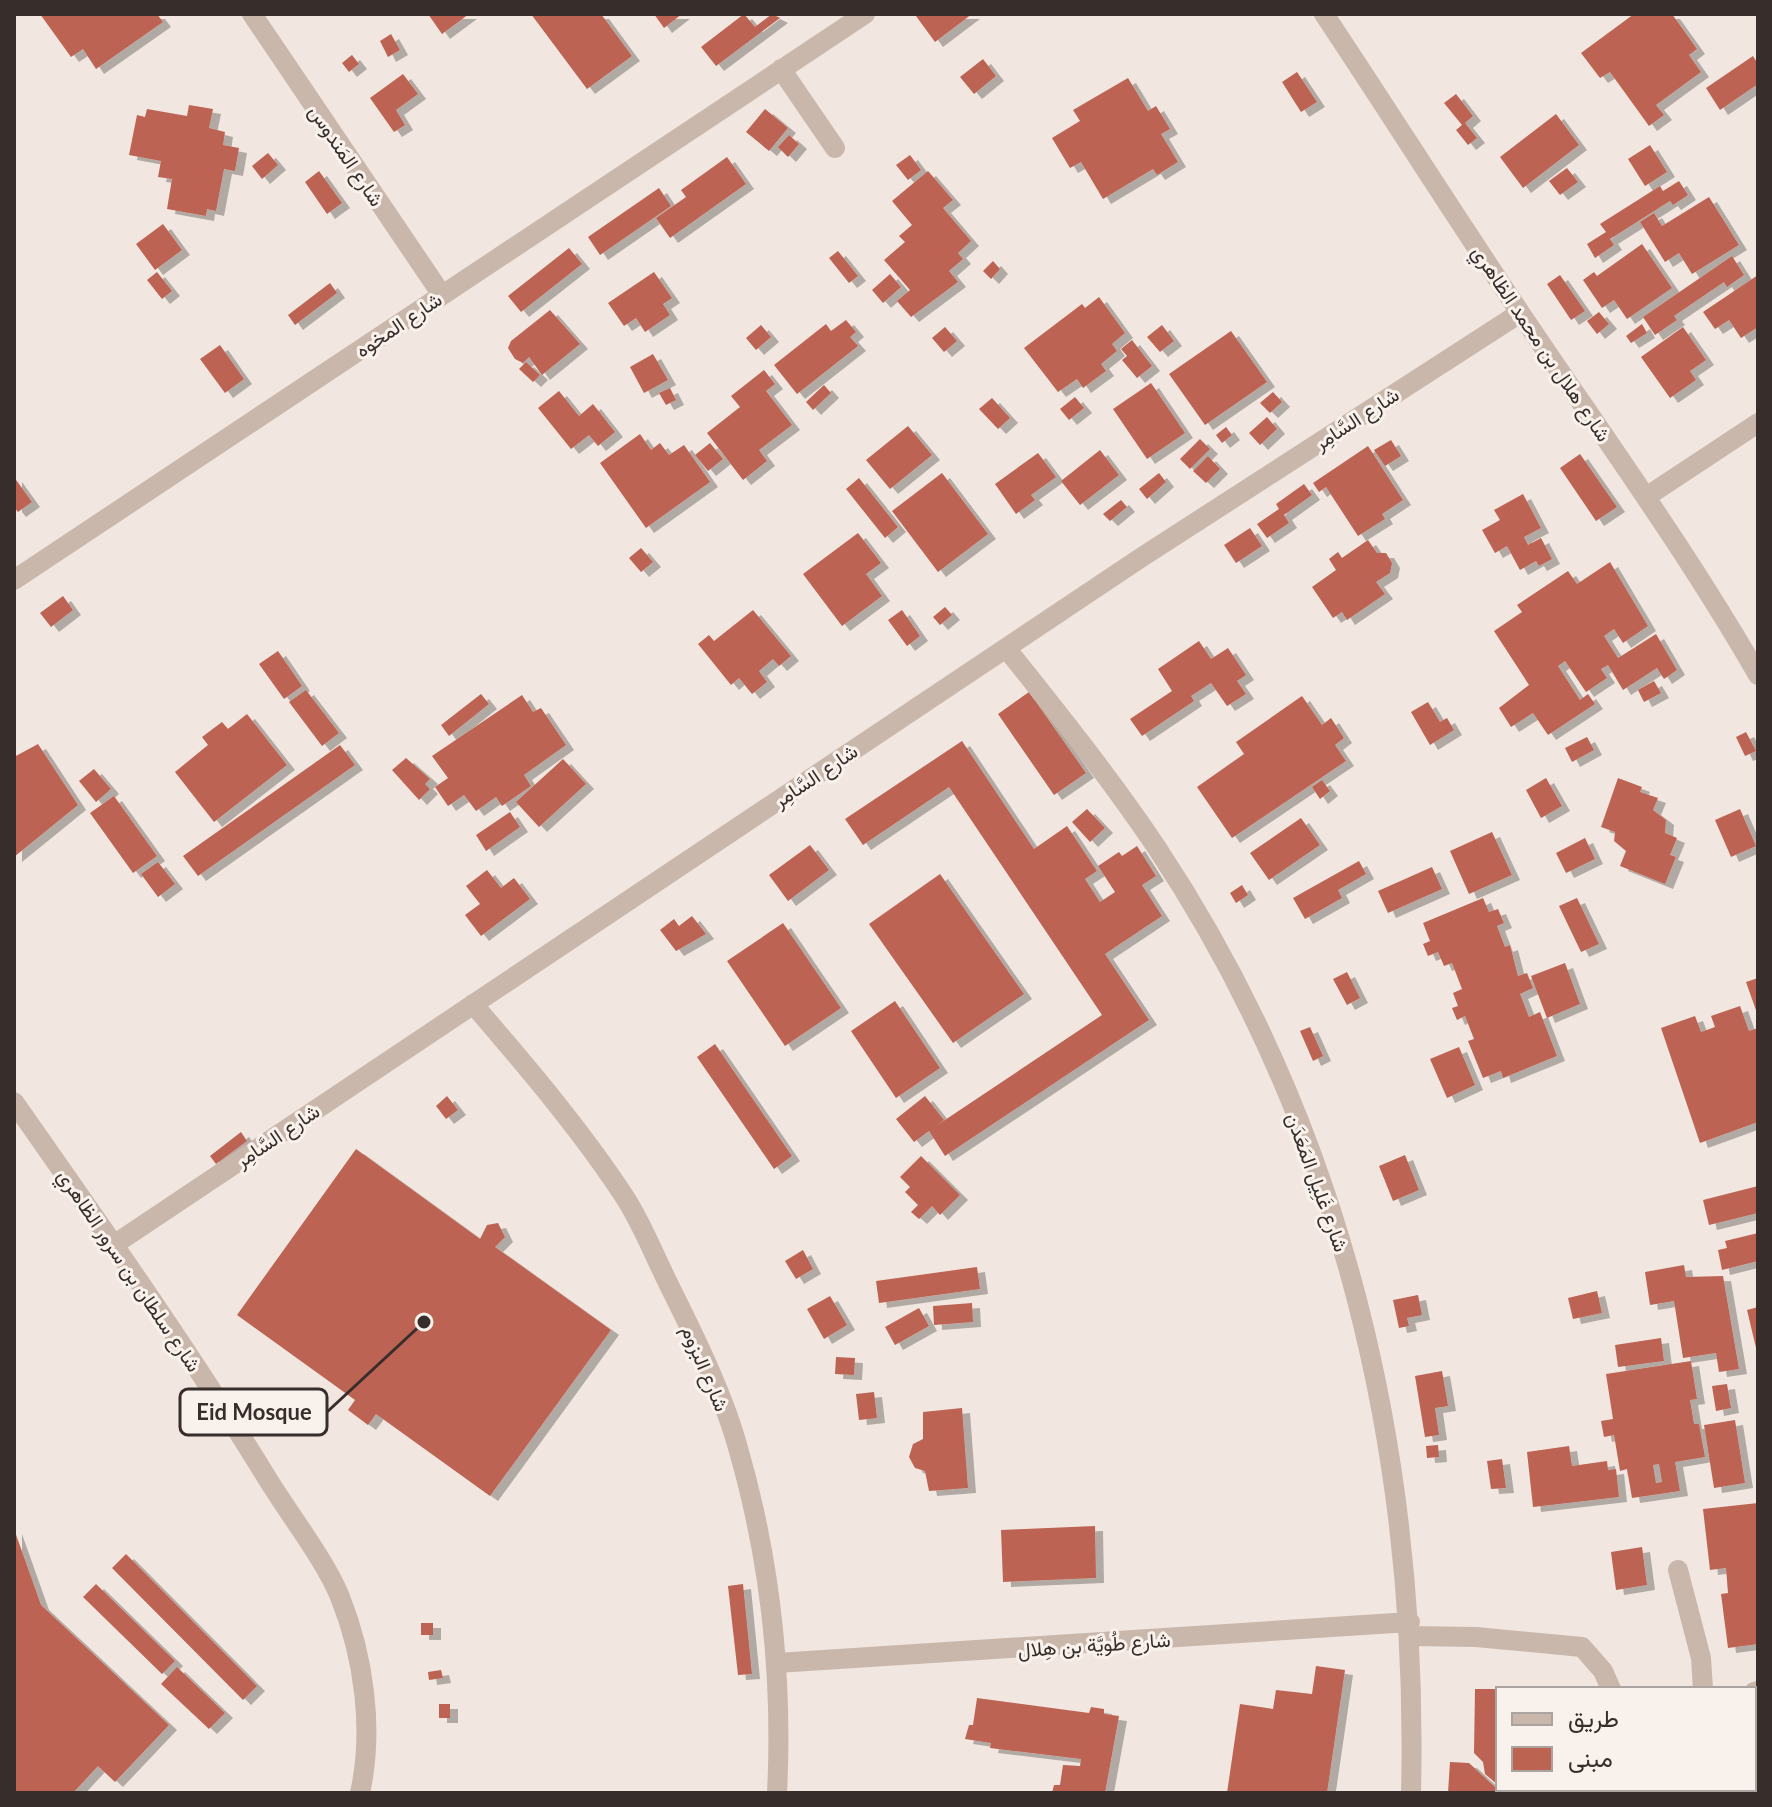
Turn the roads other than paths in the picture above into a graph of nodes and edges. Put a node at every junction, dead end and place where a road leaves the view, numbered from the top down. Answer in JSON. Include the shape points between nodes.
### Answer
{"nodes":[{"id":1,"x":252,"y":14,"type":"edge"},
{"id":2,"x":865,"y":14,"type":"edge"},
{"id":3,"x":1324,"y":14,"type":"edge"},
{"id":4,"x":781,"y":69,"type":"junction"},
{"id":5,"x":835,"y":148,"type":"dead end"},
{"id":6,"x":442,"y":295,"type":"junction"},
{"id":7,"x":1520,"y":313,"type":"junction"},
{"id":8,"x":1758,"y":423,"type":"edge"},
{"id":9,"x":1646,"y":497,"type":"junction"},
{"id":10,"x":14,"y":580,"type":"edge"},
{"id":11,"x":1006,"y":648,"type":"junction"},
{"id":12,"x":1758,"y":675,"type":"edge"},
{"id":13,"x":473,"y":1004,"type":"junction"},
{"id":14,"x":14,"y":1102,"type":"edge"},
{"id":15,"x":115,"y":1244,"type":"junction"},
{"id":16,"x":1678,"y":1570,"type":"dead end"},
{"id":17,"x":1411,"y":1629,"type":"junction"},
{"id":18,"x":777,"y":1663,"type":"junction"},
{"id":19,"x":1610,"y":1687,"type":"edge"},
{"id":20,"x":1703,"y":1687,"type":"edge"},
{"id":21,"x":360,"y":1793,"type":"edge"},
{"id":22,"x":777,"y":1793,"type":"edge"},
{"id":23,"x":1411,"y":1793,"type":"edge"}],
"edges":[{"from":1,"to":6,"type":"street","name":"شارع المَندوس"},
{"from":2,"to":4,"type":"street","name":"شارع المخوه"},
{"from":3,"to":7,"type":"street","name":"شارع هلال بن محمد الظاهري"},
{"from":4,"to":5,"type":"street"},
{"from":4,"to":6,"type":"street","name":"شارع المخوه"},
{"from":6,"to":10,"type":"street","name":"شارع المخوه"},
{"from":7,"to":9,"type":"street","name":"شارع هلال بن محمد الظاهري"},
{"from":7,"to":11,"type":"street","name":"شارع السَّامِر"},
{"from":8,"to":9,"type":"street"},
{"from":9,"to":12,"type":"street","name":"شارع هلال بن محمد الظاهري"},
{"from":11,"to":13,"type":"street","name":"شارع السَّامِر"},
{"from":11,"to":17,"type":"street","name":"شارع غَلِيل المَعَدَن","via":[[1158,849],[1218,950],[1270,1055],[1315,1164],[1355,1289],[1379,1389],[1399,1505]]},
{"from":13,"to":15,"type":"street","name":"شارع السَّامِر"},
{"from":13,"to":18,"type":"street","name":"شارع البزوم","via":[[551,1095],[627,1201],[682,1311],[736,1439],[765,1566]]},
{"from":14,"to":15,"type":"street","name":"شارع سلطان بن سرور الظاهري"},
{"from":15,"to":21,"type":"street","name":"شارع سلطان بن سرور الظاهري","via":[[339,1594],[362,1682],[366,1727]]},
{"from":16,"to":20,"type":"street","via":[[1701,1658]]},
{"from":17,"to":18,"type":"street","name":"شارع طُويَّة بن هِلال"},
{"from":17,"to":19,"type":"street","name":"شارع طُويَّة بن هِلال","via":[[1582,1647]]},
{"from":17,"to":23,"type":"street","name":"شارع غَلِيل المَعَدَن"},
{"from":18,"to":22,"type":"street","name":"شارع البزوم"}]}
